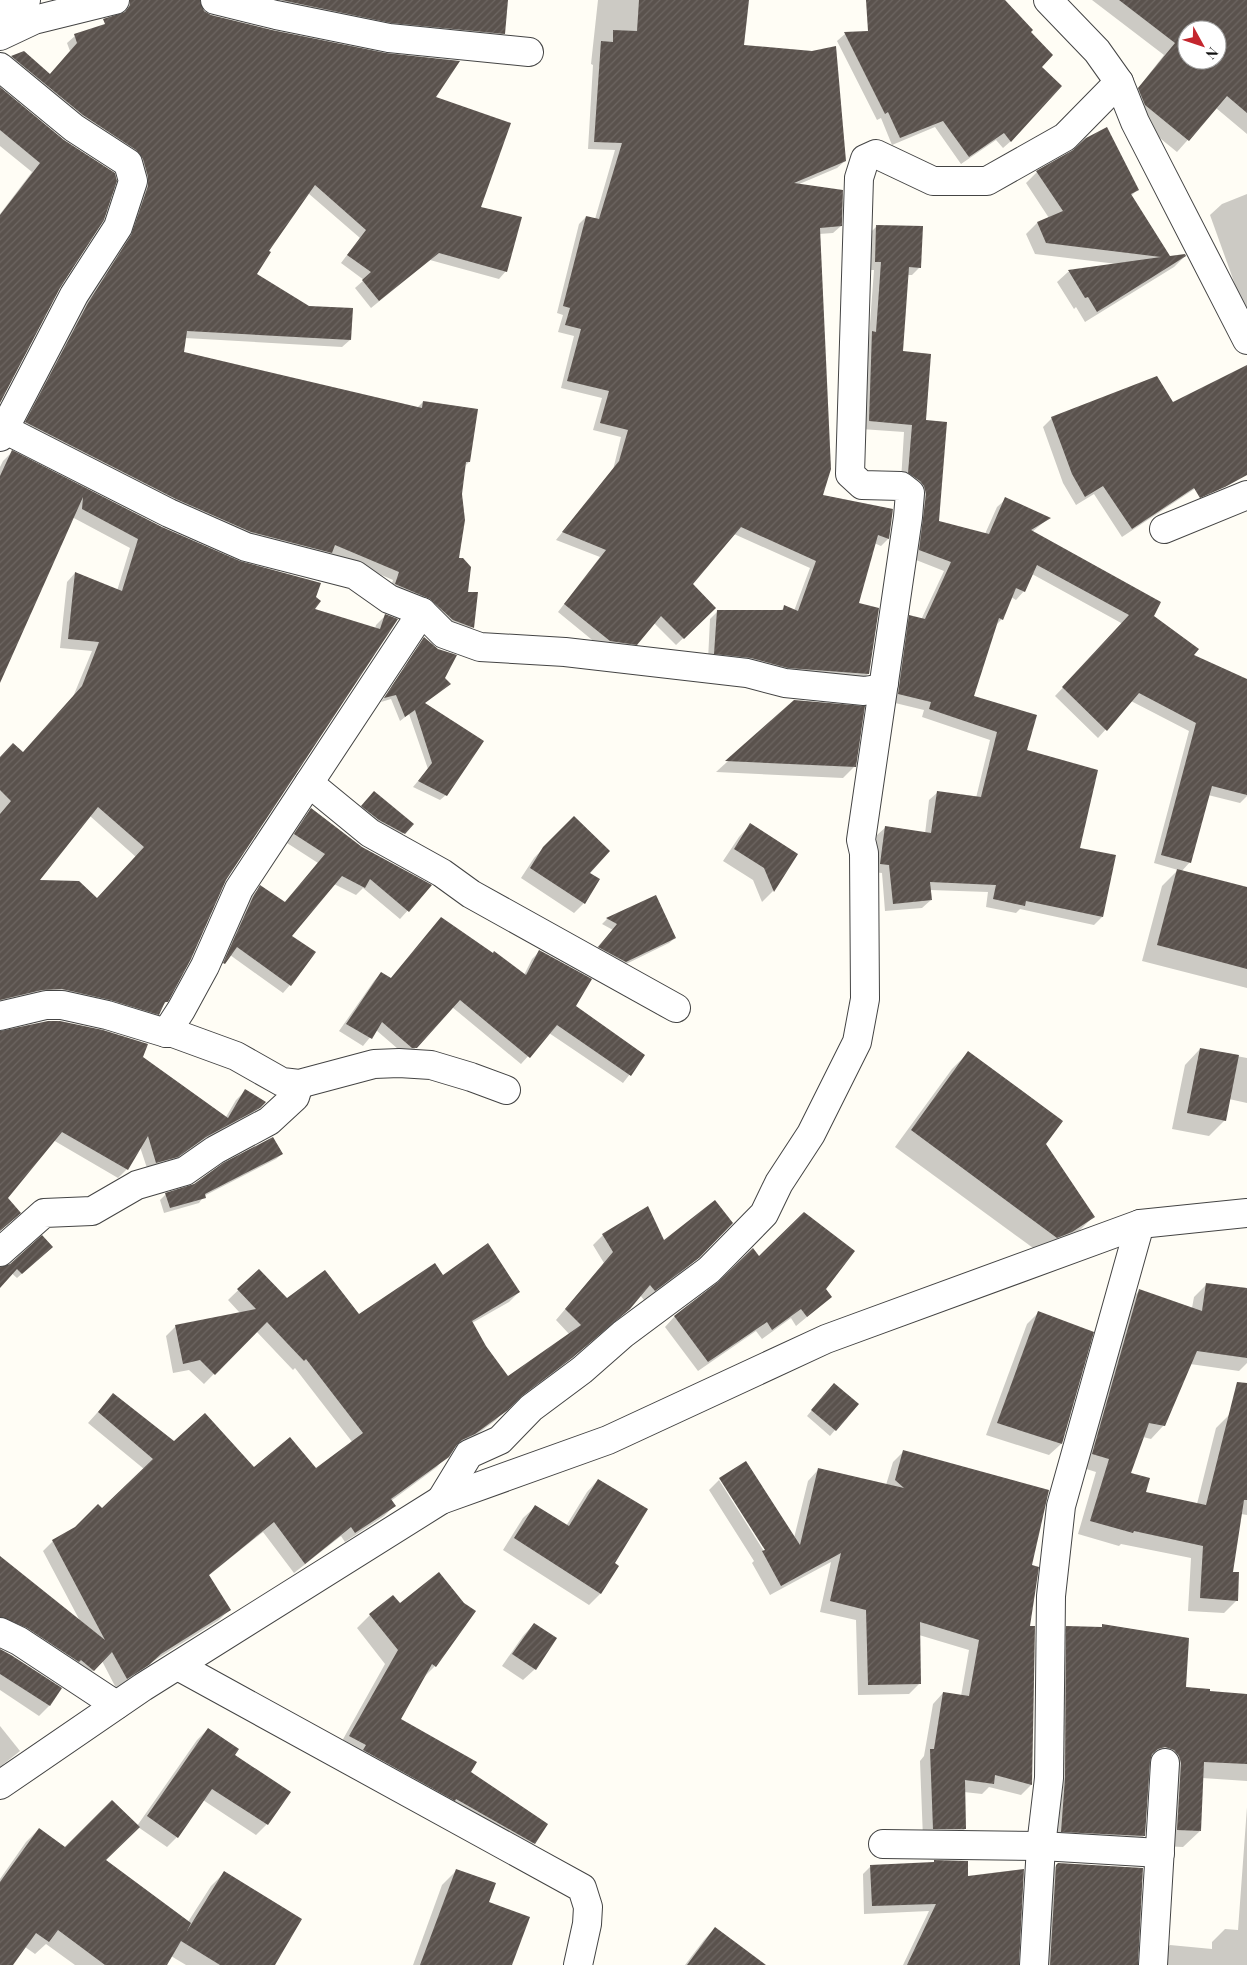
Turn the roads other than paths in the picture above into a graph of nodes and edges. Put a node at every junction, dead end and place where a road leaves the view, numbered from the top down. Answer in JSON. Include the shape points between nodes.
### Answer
{"nodes":[{"id":1,"x":26,"y":0,"type":"edge"},
{"id":2,"x":115,"y":0,"type":"edge"},
{"id":3,"x":215,"y":0,"type":"edge"},
{"id":4,"x":1048,"y":0,"type":"edge"},
{"id":5,"x":0,"y":13,"type":"edge"},
{"id":6,"x":0,"y":36,"type":"edge"},
{"id":7,"x":530,"y":52,"type":"dead end"},
{"id":8,"x":0,"y":67,"type":"edge"},
{"id":9,"x":1119,"y":82,"type":"junction"},
{"id":10,"x":1247,"y":340,"type":"edge"},
{"id":11,"x":2,"y":433,"type":"edge"},
{"id":12,"x":1247,"y":495,"type":"edge"},
{"id":13,"x":1164,"y":529,"type":"dead end"},
{"id":14,"x":422,"y":612,"type":"junction"},
{"id":15,"x":884,"y":683,"type":"junction"},
{"id":16,"x":310,"y":783,"type":"junction"},
{"id":17,"x":676,"y":1008,"type":"dead end"},
{"id":18,"x":0,"y":1016,"type":"edge"},
{"id":19,"x":166,"y":1033,"type":"junction"},
{"id":20,"x":299,"y":1084,"type":"junction"},
{"id":21,"x":506,"y":1090,"type":"dead end"},
{"id":22,"x":1247,"y":1214,"type":"edge"},
{"id":23,"x":1140,"y":1224,"type":"junction"},
{"id":24,"x":0,"y":1252,"type":"edge"},
{"id":25,"x":440,"y":1500,"type":"junction"},
{"id":26,"x":0,"y":1632,"type":"edge"},
{"id":27,"x":178,"y":1666,"type":"junction"},
{"id":28,"x":116,"y":1705,"type":"junction"},
{"id":29,"x":1165,"y":1764,"type":"dead end"},
{"id":30,"x":0,"y":1785,"type":"edge"},
{"id":31,"x":883,"y":1844,"type":"dead end"},
{"id":32,"x":1042,"y":1846,"type":"junction"},
{"id":33,"x":1160,"y":1852,"type":"junction"},
{"id":34,"x":578,"y":1965,"type":"edge"},
{"id":35,"x":1034,"y":1965,"type":"edge"},
{"id":36,"x":1153,"y":1965,"type":"edge"}],
"edges":[{"from":1,"to":5,"type":"street"},
{"from":2,"to":6,"type":"street","via":[[34,20]]},
{"from":3,"to":7,"type":"street","via":[[389,38]]},
{"from":4,"to":9,"type":"street","via":[[1097,51]]},
{"from":8,"to":11,"type":"street","via":[[74,128],[128,163],[132,181],[118,227],[74,295]]},
{"from":9,"to":10,"type":"street","via":[[1135,122]]},
{"from":9,"to":15,"type":"street","via":[[1064,137],[987,182],[933,181],[876,154],[865,159],[859,178],[850,474],[862,485],[901,486],[910,493]]},
{"from":11,"to":14,"type":"street","via":[[246,547],[355,575],[388,599]]},
{"from":12,"to":13,"type":"street"},
{"from":14,"to":15,"type":"street","via":[[444,634],[480,647],[565,652],[747,673],[785,683],[864,692],[877,689]]},
{"from":14,"to":16,"type":"street"},
{"from":15,"to":25,"type":"street","via":[[861,840],[864,853],[866,1000],[857,1042],[811,1134],[779,1183],[764,1214],[709,1270],[531,1408],[500,1440],[469,1454]]},
{"from":16,"to":17,"type":"street","via":[[370,833],[442,873],[471,894]]},
{"from":16,"to":19,"type":"street","via":[[239,889],[205,966]]},
{"from":18,"to":19,"type":"street","via":[[46,1005],[62,1005]]},
{"from":19,"to":20,"type":"street","via":[[236,1056],[282,1082]]},
{"from":20,"to":21,"type":"street","via":[[374,1064],[399,1063],[432,1065]]},
{"from":20,"to":24,"type":"street","via":[[294,1097],[269,1121],[215,1150],[185,1171],[137,1185],[92,1211],[44,1213]]},
{"from":22,"to":23,"type":"street"},
{"from":23,"to":25,"type":"street","via":[[826,1339],[608,1440]]},
{"from":23,"to":32,"type":"street","via":[[1062,1506],[1051,1596],[1050,1778]]},
{"from":25,"to":27,"type":"street"},
{"from":26,"to":28,"type":"street","via":[[19,1641]]},
{"from":27,"to":28,"type":"street"},
{"from":27,"to":34,"type":"street","via":[[582,1888],[588,1906]]},
{"from":28,"to":30,"type":"street"},
{"from":29,"to":33,"type":"street"},
{"from":31,"to":32,"type":"street"},
{"from":32,"to":33,"type":"street"},
{"from":32,"to":35,"type":"street"},
{"from":33,"to":36,"type":"street"}]}
